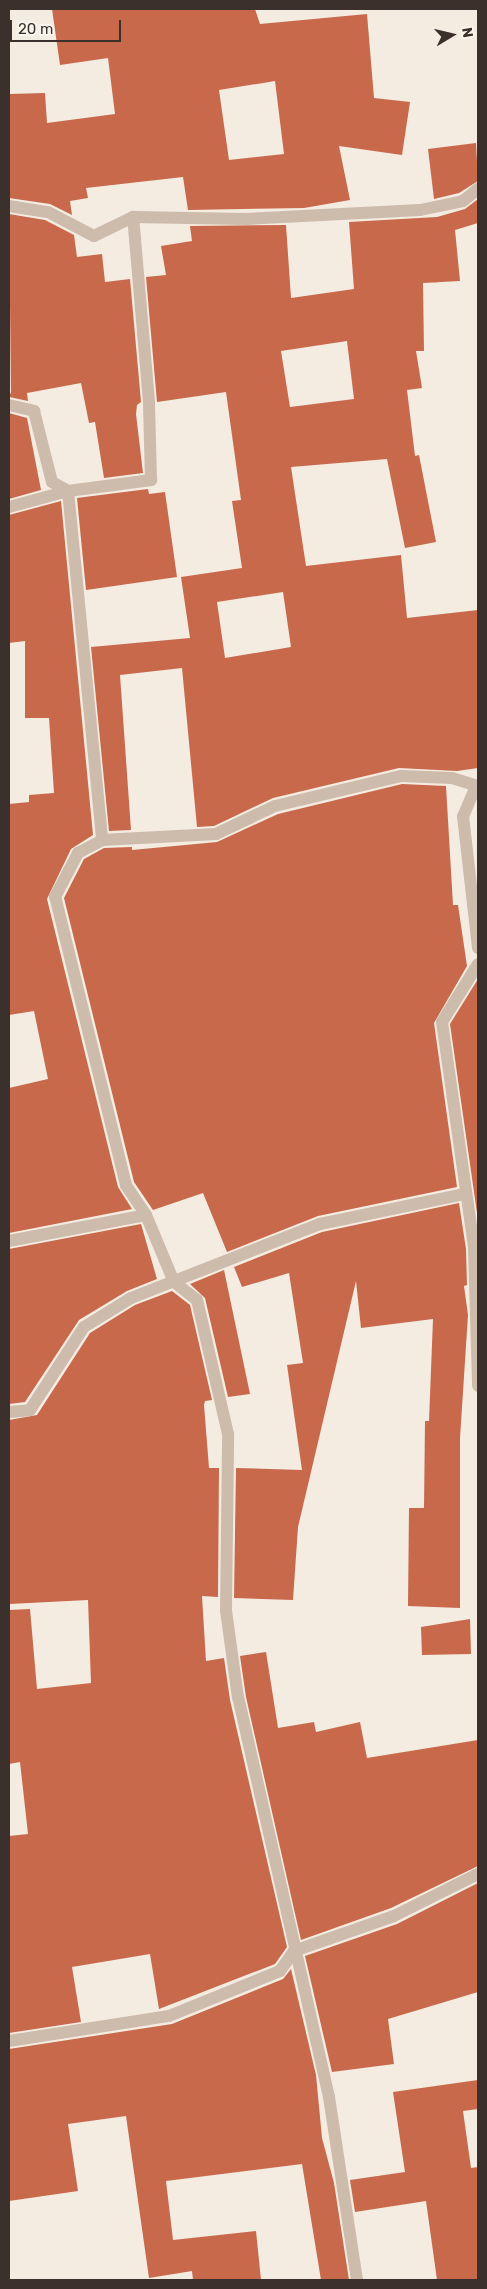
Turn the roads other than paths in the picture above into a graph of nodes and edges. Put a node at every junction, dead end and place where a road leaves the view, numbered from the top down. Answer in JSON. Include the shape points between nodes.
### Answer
{"nodes":[{"id":1,"x":478,"y":190,"type":"edge"},
{"id":2,"x":9,"y":206,"type":"edge"},
{"id":3,"x":133,"y":217,"type":"junction"},
{"id":4,"x":9,"y":405,"type":"edge"},
{"id":5,"x":68,"y":491,"type":"junction"},
{"id":6,"x":9,"y":508,"type":"edge"},
{"id":7,"x":477,"y":786,"type":"edge"},
{"id":8,"x":102,"y":840,"type":"junction"},
{"id":9,"x":478,"y":948,"type":"edge"},
{"id":10,"x":478,"y":964,"type":"edge"},
{"id":11,"x":465,"y":1194,"type":"junction"},
{"id":12,"x":146,"y":1215,"type":"junction"},
{"id":13,"x":9,"y":1241,"type":"edge"},
{"id":14,"x":476,"y":1247,"type":"edge"},
{"id":15,"x":174,"y":1282,"type":"junction"},
{"id":16,"x":478,"y":1386,"type":"edge"},
{"id":17,"x":9,"y":1412,"type":"edge"},
{"id":18,"x":478,"y":1874,"type":"edge"},
{"id":19,"x":294,"y":1951,"type":"junction"},
{"id":20,"x":9,"y":2041,"type":"edge"},
{"id":21,"x":357,"y":2280,"type":"edge"}],
"edges":[{"from":1,"to":3,"type":"street","via":[[463,201],[420,210],[246,219]]},
{"from":2,"to":3,"type":"street","via":[[48,212],[94,236]]},
{"from":3,"to":5,"type":"street","via":[[149,402],[150,480]]},
{"from":4,"to":5,"type":"street","via":[[34,411],[52,482]]},
{"from":5,"to":6,"type":"street"},
{"from":5,"to":8,"type":"street"},
{"from":7,"to":8,"type":"street","via":[[452,778],[401,776],[275,806],[216,834]]},
{"from":7,"to":9,"type":"street","via":[[463,816]]},
{"from":8,"to":12,"type":"street","via":[[78,854],[56,897],[126,1185]]},
{"from":10,"to":11,"type":"street","via":[[442,1022]]},
{"from":11,"to":14,"type":"street"},
{"from":11,"to":15,"type":"street","via":[[320,1224]]},
{"from":12,"to":13,"type":"street"},
{"from":12,"to":15,"type":"street"},
{"from":14,"to":16,"type":"street"},
{"from":15,"to":17,"type":"street","via":[[131,1298],[84,1328],[30,1410]]},
{"from":15,"to":19,"type":"street","via":[[197,1300],[228,1434],[226,1610],[238,1698]]},
{"from":18,"to":19,"type":"street","via":[[394,1916]]},
{"from":19,"to":20,"type":"street","via":[[280,1971],[169,2016]]},
{"from":19,"to":21,"type":"street","via":[[329,2097]]}]}
